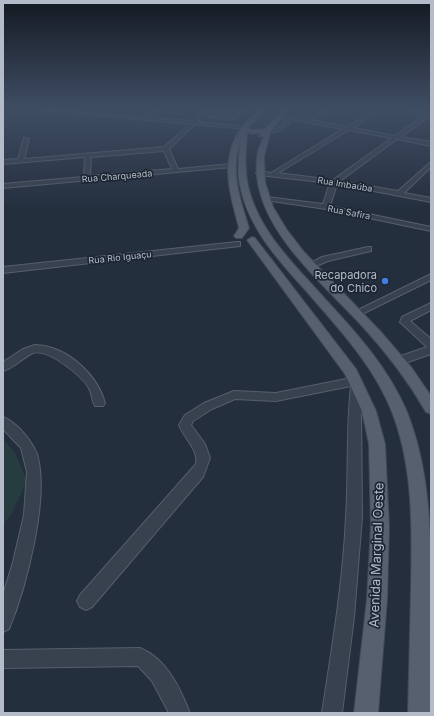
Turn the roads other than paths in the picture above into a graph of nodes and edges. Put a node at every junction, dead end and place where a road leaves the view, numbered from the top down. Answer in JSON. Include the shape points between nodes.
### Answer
{"nodes":[{"id":1,"x":25,"y":142,"type":"edge"},
{"id":2,"x":173,"y":142,"type":"edge"},
{"id":3,"x":237,"y":142,"type":"edge"},
{"id":4,"x":241,"y":142,"type":"edge"},
{"id":5,"x":262,"y":142,"type":"edge"},
{"id":6,"x":326,"y":142,"type":"edge"},
{"id":7,"x":389,"y":142,"type":"edge"},
{"id":8,"x":166,"y":149,"type":"junction"},
{"id":9,"x":250,"y":149,"type":"dead end"},
{"id":10,"x":88,"y":155,"type":"junction"},
{"id":11,"x":21,"y":160,"type":"junction"},
{"id":12,"x":3,"y":162,"type":"edge"},
{"id":13,"x":431,"y":164,"type":"edge"},
{"id":14,"x":236,"y":165,"type":"junction"},
{"id":15,"x":176,"y":171,"type":"junction"},
{"id":16,"x":259,"y":173,"type":"junction"},
{"id":17,"x":273,"y":174,"type":"junction"},
{"id":18,"x":87,"y":179,"type":"junction"},
{"id":19,"x":334,"y":182,"type":"junction"},
{"id":20,"x":3,"y":186,"type":"edge"},
{"id":21,"x":400,"y":193,"type":"junction"},
{"id":22,"x":267,"y":199,"type":"junction"},
{"id":23,"x":431,"y":200,"type":"edge"},
{"id":24,"x":326,"y":207,"type":"junction"},
{"id":25,"x":261,"y":227,"type":"junction"},
{"id":26,"x":431,"y":229,"type":"edge"},
{"id":27,"x":241,"y":241,"type":"junction"},
{"id":28,"x":368,"y":250,"type":"dead end"},
{"id":29,"x":3,"y":263,"type":"edge"},
{"id":30,"x":309,"y":266,"type":"junction"},
{"id":31,"x":3,"y":270,"type":"edge"},
{"id":32,"x":431,"y":277,"type":"edge"},
{"id":33,"x":431,"y":306,"type":"edge"},
{"id":34,"x":356,"y":313,"type":"junction"},
{"id":35,"x":431,"y":346,"type":"edge"},
{"id":36,"x":431,"y":350,"type":"edge"},
{"id":37,"x":399,"y":361,"type":"junction"},
{"id":38,"x":3,"y":368,"type":"edge"},
{"id":39,"x":357,"y":382,"type":"junction"},
{"id":40,"x":99,"y":403,"type":"dead end"},
{"id":41,"x":431,"y":408,"type":"edge"},
{"id":42,"x":3,"y":422,"type":"edge"},
{"id":43,"x":86,"y":602,"type":"dead end"},
{"id":44,"x":3,"y":623,"type":"edge"},
{"id":45,"x":3,"y":660,"type":"edge"},
{"id":46,"x":180,"y":713,"type":"edge"},
{"id":47,"x":332,"y":713,"type":"edge"},
{"id":48,"x":366,"y":713,"type":"edge"},
{"id":49,"x":420,"y":713,"type":"edge"}],
"edges":[{"from":1,"to":11,"type":"street"},
{"from":2,"to":8,"type":"street"},
{"from":3,"to":14,"type":"main road"},
{"from":4,"to":14,"type":"main road"},
{"from":5,"to":16,"type":"main road"},
{"from":6,"to":17,"type":"street"},
{"from":7,"to":19,"type":"street"},
{"from":8,"to":10,"type":"street"},
{"from":8,"to":15,"type":"street"},
{"from":9,"to":14,"type":"main road"},
{"from":10,"to":11,"type":"street"},
{"from":10,"to":18,"type":"street"},
{"from":11,"to":12,"type":"street"},
{"from":13,"to":21,"type":"street"},
{"from":14,"to":15,"type":"street","name":"Rua Charqueada"},
{"from":14,"to":25,"type":"main road"},
{"from":14,"to":27,"type":"main road","via":[[236,198],[244,228]]},
{"from":15,"to":18,"type":"street","name":"Rua Charqueada"},
{"from":16,"to":17,"type":"street","name":"Rua Imbaúba"},
{"from":16,"to":22,"type":"main road"},
{"from":17,"to":19,"type":"street","name":"Rua Imbaúba"},
{"from":18,"to":20,"type":"street","name":"Rua Charqueada"},
{"from":19,"to":21,"type":"street","name":"Rua Imbaúba"},
{"from":19,"to":24,"type":"street"},
{"from":21,"to":23,"type":"street","name":"Rua Imbaúba"},
{"from":22,"to":24,"type":"street","name":"Rua Safira"},
{"from":22,"to":30,"type":"main road","via":[[281,228]]},
{"from":24,"to":26,"type":"street","name":"Rua Safira"},
{"from":25,"to":30,"type":"main road"},
{"from":25,"to":49,"type":"main road","via":[[276,249],[373,364],[407,432],[418,482],[422,533]]},
{"from":27,"to":29,"type":"street","name":"Rua Rio Iguaçu"},
{"from":27,"to":31,"type":"street","name":"Rua Rio Iguaçu"},
{"from":27,"to":39,"type":"main road","name":"Avenida Marginal Oeste","via":[[267,261],[338,353]]},
{"from":28,"to":30,"type":"street","via":[[333,257]]},
{"from":30,"to":34,"type":"main road"},
{"from":32,"to":34,"type":"street"},
{"from":33,"to":35,"type":"street","via":[[406,319],[405,322]]},
{"from":34,"to":37,"type":"main road"},
{"from":36,"to":37,"type":"street"},
{"from":37,"to":41,"type":"main road"},
{"from":38,"to":40,"type":"street","via":[[34,349],[54,352],[92,384]]},
{"from":39,"to":43,"type":"street","via":[[276,397],[234,395],[217,401],[189,418],[185,424],[204,455],[204,463]]},
{"from":39,"to":47,"type":"street","via":[[354,517],[345,617]]},
{"from":39,"to":48,"type":"main road","name":"Avenida Marginal Oeste","via":[[369,411],[377,444],[379,475],[377,599]]},
{"from":42,"to":44,"type":"street","via":[[18,434],[30,454],[35,487],[29,527]]},
{"from":45,"to":46,"type":"street","via":[[140,657],[150,662],[157,671]]}]}
